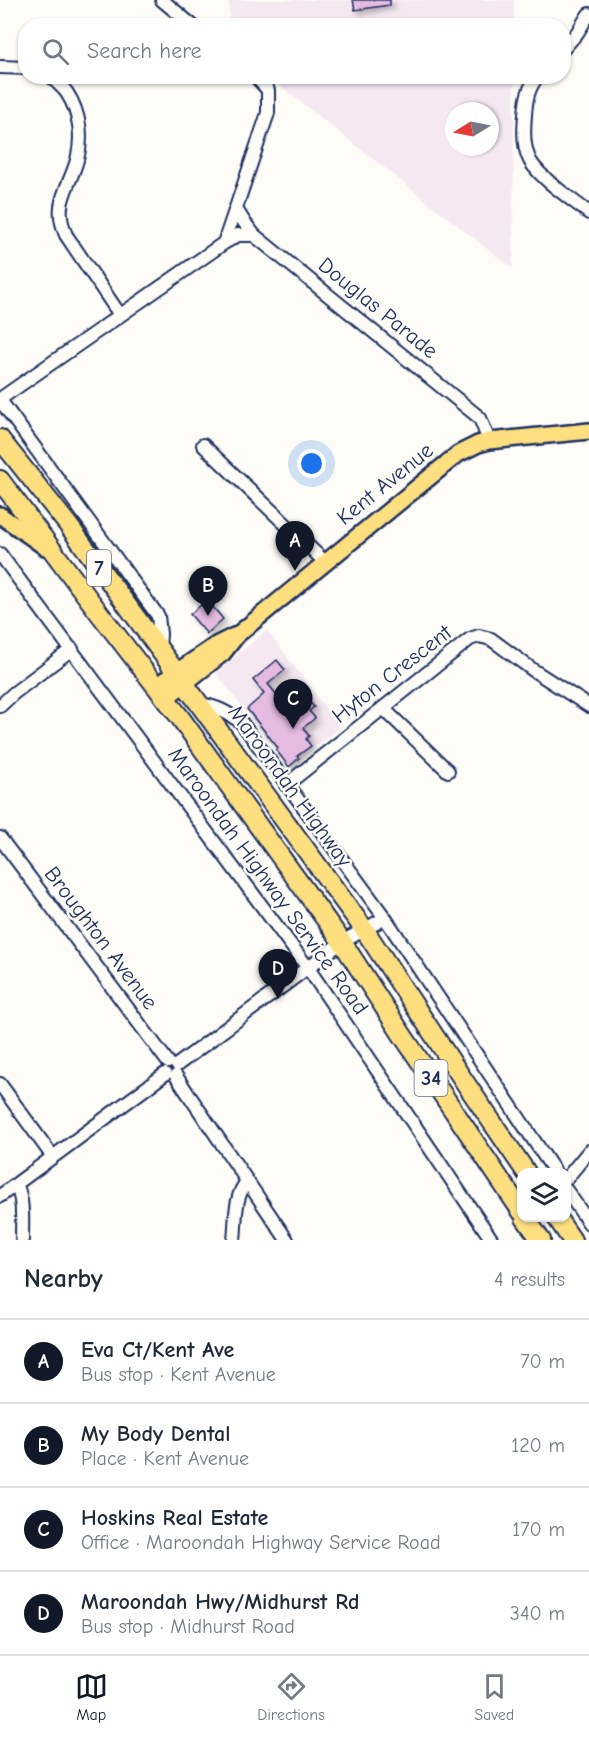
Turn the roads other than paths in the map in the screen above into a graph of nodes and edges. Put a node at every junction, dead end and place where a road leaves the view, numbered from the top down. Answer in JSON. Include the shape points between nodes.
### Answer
{"nodes":[{"id":1,"x":162,"y":0,"type":"edge"},
{"id":2,"x":589,"y":14,"type":"edge"},
{"id":3,"x":183,"y":18,"type":"edge"},
{"id":4,"x":571,"y":40,"type":"edge"},
{"id":5,"x":0,"y":67,"type":"edge"},
{"id":6,"x":18,"y":68,"type":"edge"},
{"id":7,"x":58,"y":84,"type":"edge"},
{"id":8,"x":262,"y":84,"type":"edge"},
{"id":9,"x":532,"y":84,"type":"edge"},
{"id":10,"x":236,"y":209,"type":"junction"},
{"id":11,"x":589,"y":213,"type":"edge"},
{"id":12,"x":254,"y":235,"type":"junction"},
{"id":13,"x":224,"y":243,"type":"junction"},
{"id":14,"x":120,"y":315,"type":"junction"},
{"id":15,"x":0,"y":399,"type":"edge"},
{"id":16,"x":589,"y":430,"type":"edge"},
{"id":17,"x":0,"y":439,"type":"edge"},
{"id":18,"x":489,"y":441,"type":"junction"},
{"id":19,"x":203,"y":445,"type":"dead end"},
{"id":20,"x":0,"y":480,"type":"edge"},
{"id":21,"x":0,"y":515,"type":"edge"},
{"id":22,"x":0,"y":554,"type":"edge"},
{"id":23,"x":56,"y":556,"type":"junction"},
{"id":24,"x":325,"y":562,"type":"junction"},
{"id":25,"x":72,"y":649,"type":"junction"},
{"id":26,"x":159,"y":649,"type":"junction"},
{"id":27,"x":180,"y":678,"type":"junction"},
{"id":28,"x":161,"y":692,"type":"junction"},
{"id":29,"x":199,"y":704,"type":"junction"},
{"id":30,"x":0,"y":706,"type":"edge"},
{"id":31,"x":589,"y":706,"type":"edge"},
{"id":32,"x":384,"y":709,"type":"junction"},
{"id":33,"x":448,"y":771,"type":"dead end"},
{"id":34,"x":286,"y":785,"type":"junction"},
{"id":35,"x":0,"y":838,"type":"edge"},
{"id":36,"x":385,"y":918,"type":"junction"},
{"id":37,"x":364,"y":929,"type":"junction"},
{"id":38,"x":342,"y":942,"type":"junction"},
{"id":39,"x":308,"y":968,"type":"junction"},
{"id":40,"x":171,"y":1069,"type":"junction"},
{"id":41,"x":0,"y":1084,"type":"edge"},
{"id":42,"x":589,"y":1151,"type":"edge"},
{"id":43,"x":53,"y":1156,"type":"junction"},
{"id":44,"x":523,"y":1168,"type":"edge"},
{"id":45,"x":552,"y":1168,"type":"edge"},
{"id":46,"x":571,"y":1174,"type":"edge"},
{"id":47,"x":247,"y":1182,"type":"junction"},
{"id":48,"x":16,"y":1184,"type":"junction"},
{"id":49,"x":0,"y":1196,"type":"edge"},
{"id":50,"x":571,"y":1196,"type":"edge"},
{"id":51,"x":517,"y":1205,"type":"edge"},
{"id":52,"x":528,"y":1222,"type":"edge"},
{"id":53,"x":560,"y":1222,"type":"edge"},
{"id":54,"x":589,"y":1223,"type":"edge"},
{"id":55,"x":22,"y":1240,"type":"edge"},
{"id":56,"x":234,"y":1240,"type":"edge"},
{"id":57,"x":287,"y":1240,"type":"edge"},
{"id":58,"x":492,"y":1240,"type":"edge"},
{"id":59,"x":541,"y":1240,"type":"edge"},
{"id":60,"x":572,"y":1240,"type":"edge"}],
"edges":[{"from":1,"to":3,"type":"street"},
{"from":2,"to":4,"type":"street"},
{"from":5,"to":6,"type":"street"},
{"from":7,"to":14,"type":"street","via":[[66,92],[80,126],[77,161],[60,209],[61,224]]},
{"from":8,"to":10,"type":"street","via":[[268,90],[268,113]]},
{"from":9,"to":11,"type":"street","via":[[526,98],[524,128],[528,157],[534,168]]},
{"from":10,"to":12,"type":"street","name":"Douglas Parade"},
{"from":10,"to":13,"type":"street"},
{"from":12,"to":13,"type":"street","via":[[238,235]]},
{"from":12,"to":18,"type":"street","name":"Douglas Parade","via":[[469,408],[480,418]]},
{"from":13,"to":14,"type":"street"},
{"from":14,"to":15,"type":"street"},
{"from":15,"to":26,"type":"street","via":[[158,616]]},
{"from":16,"to":18,"type":"main road","name":"Kent Avenue"},
{"from":17,"to":26,"type":"highway","name":"Maroondah Highway","number":"7"},
{"from":18,"to":24,"type":"main road","name":"Kent Avenue","via":[[458,454]]},
{"from":19,"to":24,"type":"street"},
{"from":20,"to":23,"type":"highway","number":"7"},
{"from":21,"to":23,"type":"main road"},
{"from":22,"to":25,"type":"street","name":"Maroondah Highway Service Road"},
{"from":23,"to":28,"type":"highway","number":"7"},
{"from":24,"to":27,"type":"main road","name":"Kent Avenue","via":[[237,635],[216,645]]},
{"from":25,"to":30,"type":"street"},
{"from":25,"to":39,"type":"street","name":"Maroondah Highway Service Road"},
{"from":26,"to":27,"type":"highway","name":"Maroondah Highway","number":"7"},
{"from":27,"to":28,"type":"main road","name":"Kent Avenue"},
{"from":27,"to":29,"type":"highway","name":"Maroondah Highway","number":"34"},
{"from":28,"to":38,"type":"highway","number":"34"},
{"from":29,"to":34,"type":"street","via":[[212,706],[242,722]]},
{"from":29,"to":37,"type":"highway","name":"Maroondah Highway","number":"34"},
{"from":31,"to":32,"type":"street","name":"Hyton Crescent","via":[[490,639],[479,636],[470,639]]},
{"from":32,"to":33,"type":"street"},
{"from":32,"to":34,"type":"street","name":"Hyton Crescent"},
{"from":34,"to":36,"type":"street"},
{"from":35,"to":40,"type":"street","name":"Broughton Avenue"},
{"from":36,"to":37,"type":"street"},
{"from":36,"to":45,"type":"street"},
{"from":37,"to":38,"type":"street"},
{"from":37,"to":44,"type":"highway","name":"Maroondah Highway","number":"34"},
{"from":38,"to":39,"type":"street"},
{"from":38,"to":51,"type":"highway","number":"34"},
{"from":39,"to":40,"type":"street"},
{"from":39,"to":58,"type":"street","name":"Maroondah Highway Service Road"},
{"from":40,"to":43,"type":"street"},
{"from":40,"to":47,"type":"street","name":"Broughton Avenue"},
{"from":41,"to":43,"type":"street"},
{"from":42,"to":46,"type":"street"},
{"from":43,"to":48,"type":"street"},
{"from":47,"to":56,"type":"street","via":[[240,1195]]},
{"from":47,"to":57,"type":"street","name":"Broughton Avenue"},
{"from":48,"to":49,"type":"street"},
{"from":48,"to":55,"type":"street","via":[[21,1202]]},
{"from":50,"to":54,"type":"street"},
{"from":52,"to":59,"type":"highway"},
{"from":53,"to":60,"type":"highway"}]}
